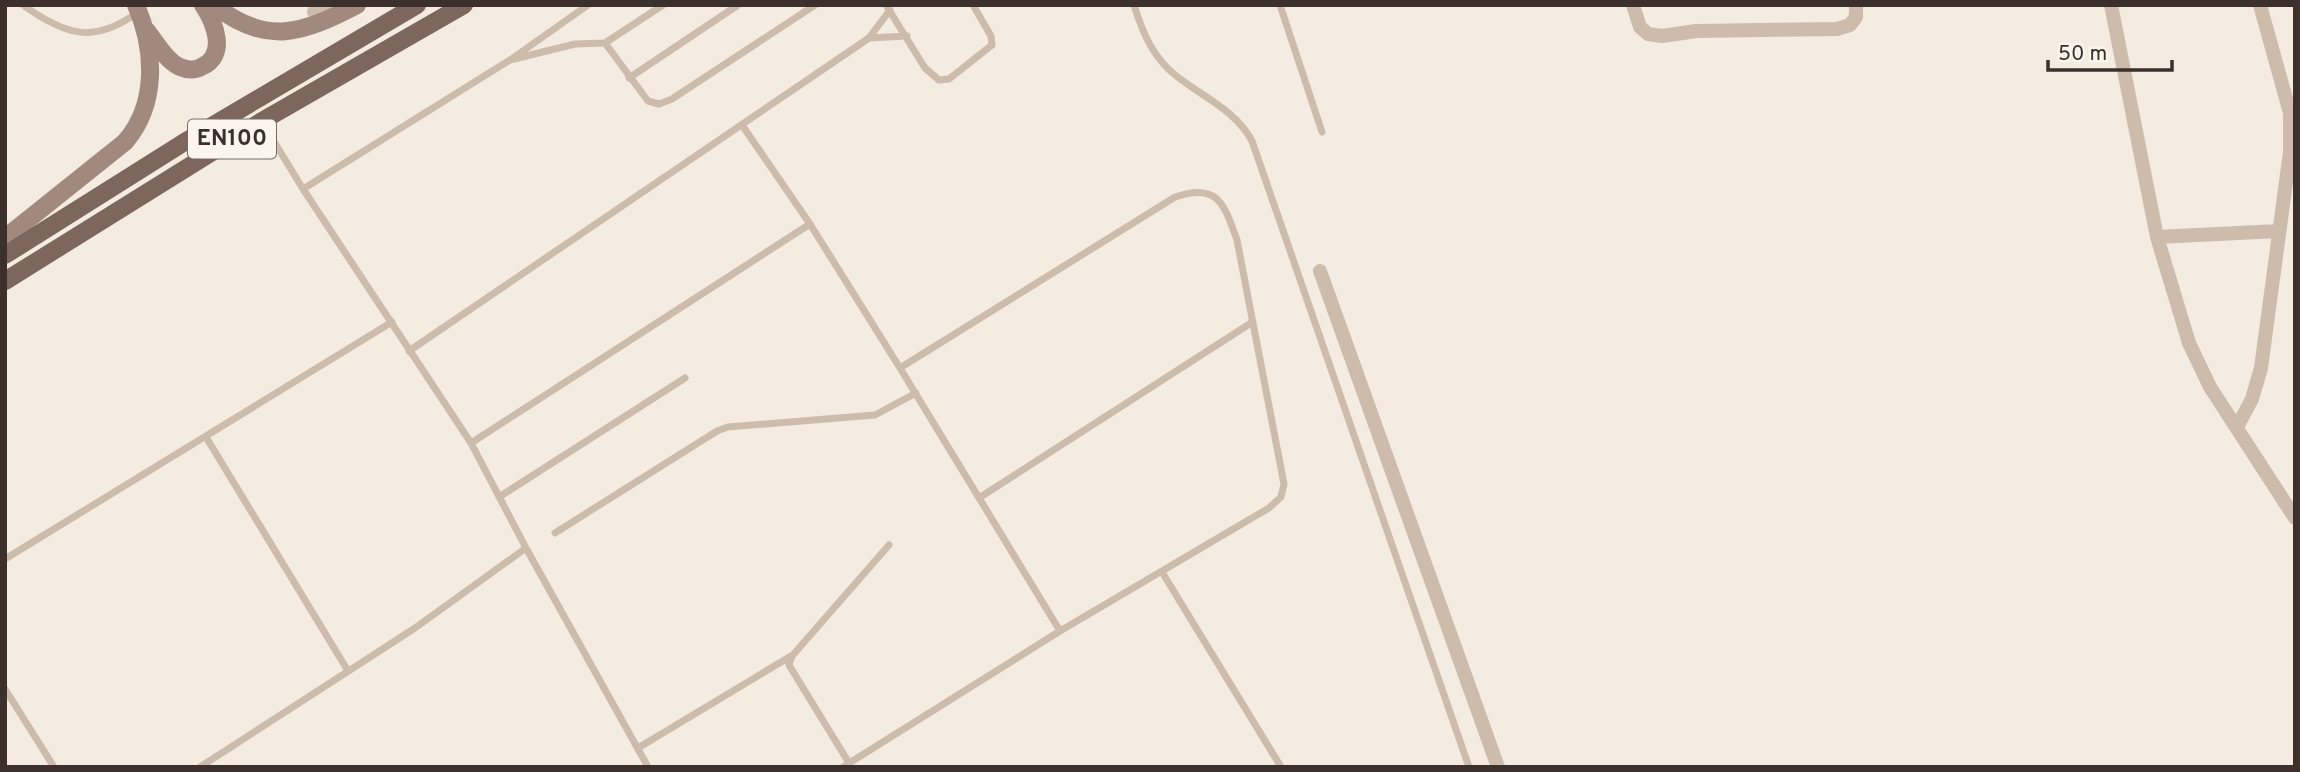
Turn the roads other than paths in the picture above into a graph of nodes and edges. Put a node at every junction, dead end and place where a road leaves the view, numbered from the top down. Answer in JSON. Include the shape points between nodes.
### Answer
{"nodes":[{"id":1,"x":23,"y":5,"type":"edge"},
{"id":2,"x":203,"y":5,"type":"edge"},
{"id":3,"x":214,"y":5,"type":"edge"},
{"id":4,"x":357,"y":5,"type":"edge"},
{"id":5,"x":417,"y":5,"type":"edge"},
{"id":6,"x":464,"y":5,"type":"edge"},
{"id":7,"x":588,"y":5,"type":"edge"},
{"id":8,"x":663,"y":5,"type":"edge"},
{"id":9,"x":738,"y":5,"type":"edge"},
{"id":10,"x":815,"y":5,"type":"edge"},
{"id":11,"x":973,"y":5,"type":"edge"},
{"id":12,"x":1134,"y":5,"type":"edge"},
{"id":13,"x":1280,"y":5,"type":"edge"},
{"id":14,"x":1633,"y":5,"type":"edge"},
{"id":15,"x":1856,"y":5,"type":"edge"},
{"id":16,"x":2111,"y":5,"type":"edge"},
{"id":17,"x":2260,"y":5,"type":"edge"},
{"id":18,"x":888,"y":8,"type":"edge"},
{"id":19,"x":140,"y":15,"type":"edge"},
{"id":20,"x":907,"y":37,"type":"junction"},
{"id":21,"x":869,"y":38,"type":"junction"},
{"id":22,"x":605,"y":43,"type":"junction"},
{"id":23,"x":510,"y":60,"type":"junction"},
{"id":24,"x":629,"y":78,"type":"junction"},
{"id":25,"x":2293,"y":112,"type":"edge"},
{"id":26,"x":261,"y":121,"type":"junction"},
{"id":27,"x":742,"y":125,"type":"junction"},
{"id":28,"x":1322,"y":132,"type":"dead end"},
{"id":29,"x":303,"y":189,"type":"junction"},
{"id":30,"x":810,"y":224,"type":"junction"},
{"id":31,"x":2279,"y":231,"type":"junction"},
{"id":32,"x":2157,"y":237,"type":"junction"},
{"id":33,"x":5,"y":238,"type":"edge"},
{"id":34,"x":5,"y":255,"type":"edge"},
{"id":35,"x":1320,"y":271,"type":"dead end"},
{"id":36,"x":5,"y":281,"type":"edge"},
{"id":37,"x":392,"y":322,"type":"junction"},
{"id":38,"x":1251,"y":323,"type":"junction"},
{"id":39,"x":409,"y":351,"type":"junction"},
{"id":40,"x":900,"y":368,"type":"junction"},
{"id":41,"x":685,"y":378,"type":"dead end"},
{"id":42,"x":916,"y":393,"type":"junction"},
{"id":43,"x":2237,"y":427,"type":"junction"},
{"id":44,"x":206,"y":437,"type":"junction"},
{"id":45,"x":471,"y":443,"type":"junction"},
{"id":46,"x":499,"y":497,"type":"junction"},
{"id":47,"x":979,"y":498,"type":"junction"},
{"id":48,"x":2295,"y":518,"type":"edge"},
{"id":49,"x":555,"y":534,"type":"dead end"},
{"id":50,"x":889,"y":545,"type":"dead end"},
{"id":51,"x":526,"y":548,"type":"junction"},
{"id":52,"x":5,"y":559,"type":"edge"},
{"id":53,"x":1162,"y":572,"type":"junction"},
{"id":54,"x":1060,"y":631,"type":"junction"},
{"id":55,"x":792,"y":656,"type":"junction"},
{"id":56,"x":348,"y":671,"type":"junction"},
{"id":57,"x":5,"y":689,"type":"edge"},
{"id":58,"x":638,"y":748,"type":"junction"},
{"id":59,"x":846,"y":765,"type":"edge"},
{"id":60,"x":54,"y":767,"type":"edge"},
{"id":61,"x":200,"y":767,"type":"edge"},
{"id":62,"x":648,"y":767,"type":"edge"},
{"id":63,"x":1282,"y":767,"type":"edge"},
{"id":64,"x":1469,"y":767,"type":"edge"},
{"id":65,"x":1498,"y":767,"type":"edge"}],
"edges":[{"from":1,"to":19,"type":"lane","via":[[75,31],[94,34]]},
{"from":2,"to":19,"type":"main road","via":[[215,27],[216,47],[211,61],[195,70],[177,66]]},
{"from":3,"to":4,"type":"main road","via":[[244,24],[286,33],[321,25]]},
{"from":5,"to":34,"type":"main road","number":"EN100"},
{"from":6,"to":26,"type":"main road","number":"EN100"},
{"from":7,"to":23,"type":"lane"},
{"from":8,"to":22,"type":"lane"},
{"from":9,"to":24,"type":"lane"},
{"from":10,"to":24,"type":"lane","via":[[672,99],[659,104],[648,101]]},
{"from":11,"to":20,"type":"lane","via":[[992,45],[949,79],[932,75]]},
{"from":12,"to":64,"type":"lane","via":[[1142,31],[1163,64],[1230,113],[1252,142]]},
{"from":13,"to":28,"type":"lane"},
{"from":14,"to":15,"type":"street","via":[[1640,27],[1662,36],[1696,31],[1837,29],[1850,25]]},
{"from":16,"to":32,"type":"street"},
{"from":17,"to":25,"type":"street"},
{"from":18,"to":20,"type":"lane"},
{"from":18,"to":21,"type":"lane"},
{"from":19,"to":33,"type":"main road","via":[[150,67],[147,107],[139,126]]},
{"from":20,"to":21,"type":"lane"},
{"from":21,"to":27,"type":"lane"},
{"from":22,"to":23,"type":"lane","via":[[575,44]]},
{"from":22,"to":24,"type":"lane"},
{"from":23,"to":29,"type":"lane"},
{"from":25,"to":31,"type":"street"},
{"from":26,"to":29,"type":"lane"},
{"from":26,"to":36,"type":"main road","number":"EN100"},
{"from":27,"to":30,"type":"lane"},
{"from":27,"to":39,"type":"lane"},
{"from":29,"to":37,"type":"lane"},
{"from":30,"to":40,"type":"lane"},
{"from":30,"to":45,"type":"lane"},
{"from":31,"to":32,"type":"street"},
{"from":31,"to":43,"type":"street","via":[[2261,368]]},
{"from":32,"to":43,"type":"street","via":[[2189,343],[2210,387]]},
{"from":35,"to":65,"type":"street"},
{"from":37,"to":39,"type":"lane"},
{"from":37,"to":44,"type":"lane"},
{"from":38,"to":40,"type":"lane","via":[[1237,240],[1222,203],[1209,192],[1192,191],[1175,197]]},
{"from":38,"to":47,"type":"lane"},
{"from":38,"to":53,"type":"lane","via":[[1280,457],[1281,497]]},
{"from":39,"to":45,"type":"lane"},
{"from":40,"to":42,"type":"lane"},
{"from":41,"to":46,"type":"lane"},
{"from":42,"to":47,"type":"lane"},
{"from":42,"to":49,"type":"lane","via":[[883,414],[728,427]]},
{"from":43,"to":48,"type":"street"},
{"from":44,"to":52,"type":"lane"},
{"from":44,"to":56,"type":"lane"},
{"from":45,"to":46,"type":"lane"},
{"from":46,"to":51,"type":"lane"},
{"from":47,"to":54,"type":"lane"},
{"from":50,"to":55,"type":"lane"},
{"from":51,"to":56,"type":"lane","via":[[472,590]]},
{"from":51,"to":58,"type":"lane"},
{"from":53,"to":54,"type":"lane"},
{"from":53,"to":63,"type":"lane"},
{"from":54,"to":59,"type":"lane"},
{"from":55,"to":58,"type":"lane"},
{"from":55,"to":59,"type":"lane","via":[[789,665]]},
{"from":56,"to":61,"type":"lane"},
{"from":57,"to":60,"type":"lane"},
{"from":58,"to":62,"type":"lane"}]}
